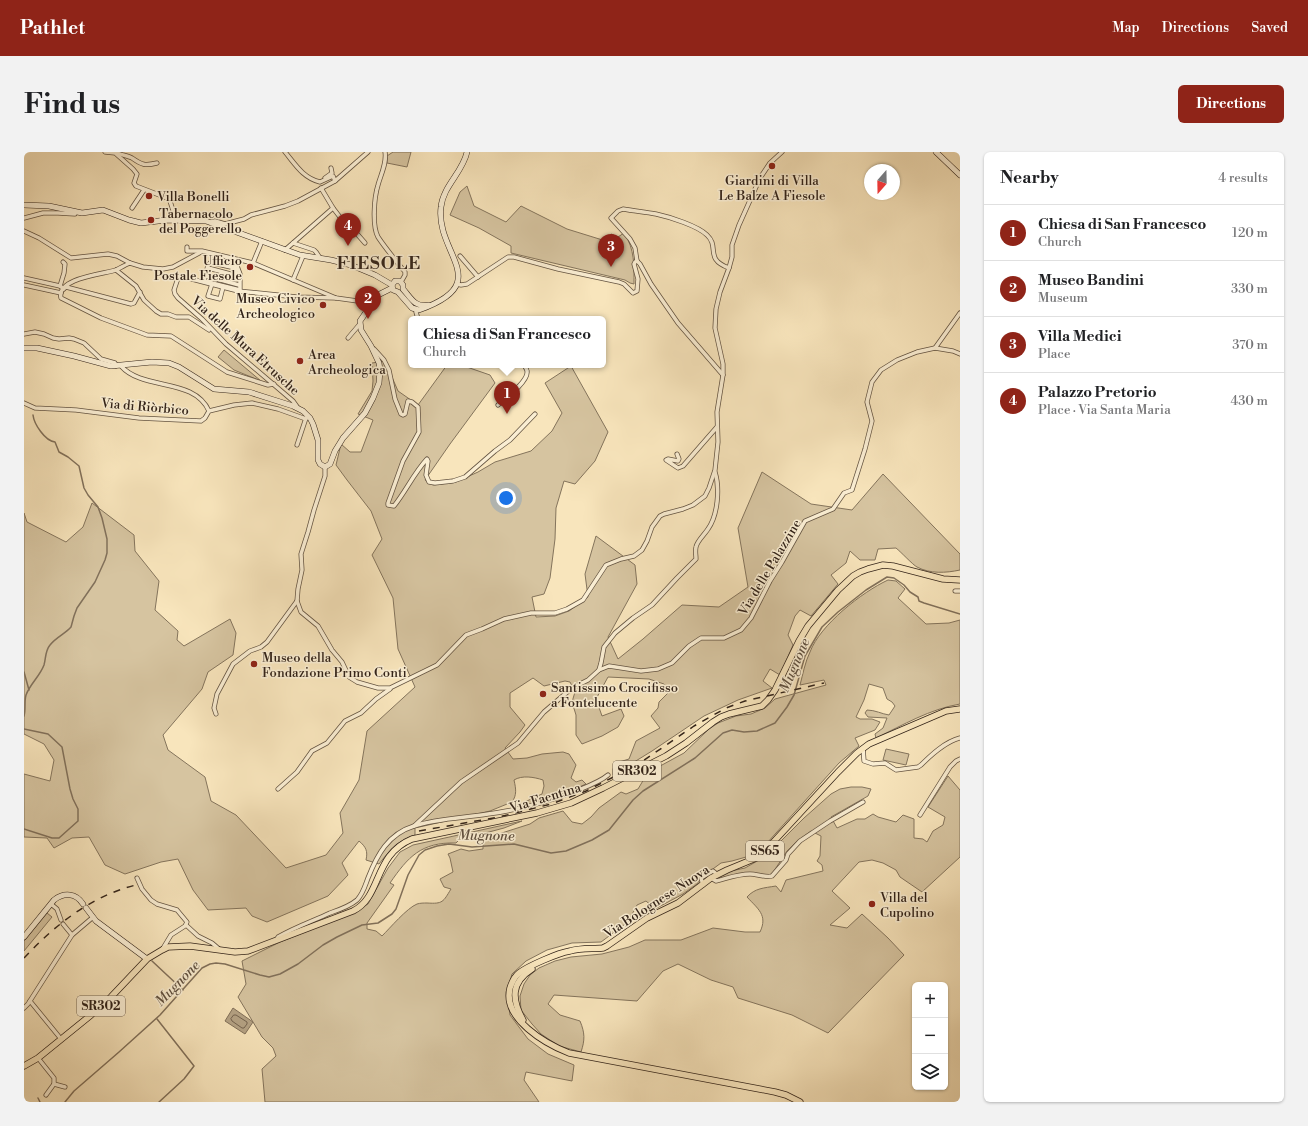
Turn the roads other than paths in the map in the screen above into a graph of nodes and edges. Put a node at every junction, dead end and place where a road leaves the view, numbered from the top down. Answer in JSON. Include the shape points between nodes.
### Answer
{"nodes":[{"id":1,"x":105,"y":152,"type":"edge"},
{"id":2,"x":285,"y":152,"type":"edge"},
{"id":3,"x":368,"y":152,"type":"edge"},
{"id":4,"x":385,"y":152,"type":"edge"},
{"id":5,"x":467,"y":152,"type":"edge"},
{"id":6,"x":782,"y":152,"type":"edge"},
{"id":7,"x":936,"y":152,"type":"edge"},
{"id":8,"x":115,"y":153,"type":"edge"},
{"id":9,"x":157,"y":163,"type":"dead end"},
{"id":10,"x":331,"y":168,"type":"dead end"},
{"id":11,"x":960,"y":175,"type":"edge"},
{"id":12,"x":334,"y":181,"type":"junction"},
{"id":13,"x":320,"y":182,"type":"junction"},
{"id":14,"x":321,"y":188,"type":"junction"},
{"id":15,"x":144,"y":190,"type":"junction"},
{"id":16,"x":24,"y":205,"type":"edge"},
{"id":17,"x":132,"y":208,"type":"dead end"},
{"id":18,"x":333,"y":208,"type":"junction"},
{"id":19,"x":75,"y":212,"type":"junction"},
{"id":20,"x":24,"y":218,"type":"edge"},
{"id":21,"x":176,"y":220,"type":"junction"},
{"id":22,"x":210,"y":222,"type":"junction"},
{"id":23,"x":24,"y":232,"type":"edge"},
{"id":24,"x":262,"y":241,"type":"junction"},
{"id":25,"x":293,"y":243,"type":"junction"},
{"id":26,"x":366,"y":243,"type":"dead end"},
{"id":27,"x":187,"y":247,"type":"dead end"},
{"id":28,"x":284,"y":250,"type":"junction"},
{"id":29,"x":202,"y":251,"type":"junction"},
{"id":30,"x":304,"y":256,"type":"junction"},
{"id":31,"x":460,"y":256,"type":"dead end"},
{"id":32,"x":320,"y":258,"type":"junction"},
{"id":33,"x":636,"y":261,"type":"junction"},
{"id":34,"x":63,"y":262,"type":"dead end"},
{"id":35,"x":130,"y":262,"type":"junction"},
{"id":36,"x":253,"y":263,"type":"junction"},
{"id":37,"x":208,"y":268,"type":"junction"},
{"id":38,"x":729,"y":268,"type":"junction"},
{"id":39,"x":116,"y":270,"type":"junction"},
{"id":40,"x":206,"y":276,"type":"junction"},
{"id":41,"x":238,"y":276,"type":"junction"},
{"id":42,"x":478,"y":277,"type":"junction"},
{"id":43,"x":24,"y":278,"type":"edge"},
{"id":44,"x":293,"y":280,"type":"junction"},
{"id":45,"x":205,"y":282,"type":"junction"},
{"id":46,"x":401,"y":282,"type":"junction"},
{"id":47,"x":212,"y":284,"type":"junction"},
{"id":48,"x":457,"y":284,"type":"junction"},
{"id":49,"x":24,"y":285,"type":"edge"},
{"id":50,"x":239,"y":285,"type":"junction"},
{"id":51,"x":60,"y":286,"type":"junction"},
{"id":52,"x":223,"y":287,"type":"junction"},
{"id":53,"x":392,"y":287,"type":"junction"},
{"id":54,"x":65,"y":288,"type":"junction"},
{"id":55,"x":401,"y":290,"type":"junction"},
{"id":56,"x":239,"y":291,"type":"junction"},
{"id":57,"x":140,"y":292,"type":"junction"},
{"id":58,"x":60,"y":293,"type":"junction"},
{"id":59,"x":336,"y":298,"type":"junction"},
{"id":60,"x":372,"y":302,"type":"junction"},
{"id":61,"x":417,"y":307,"type":"junction"},
{"id":62,"x":960,"y":313,"type":"edge"},
{"id":63,"x":418,"y":316,"type":"edge"},
{"id":64,"x":359,"y":325,"type":"junction"},
{"id":65,"x":213,"y":332,"type":"junction"},
{"id":66,"x":24,"y":334,"type":"edge"},
{"id":67,"x":348,"y":338,"type":"dead end"},
{"id":68,"x":370,"y":346,"type":"junction"},
{"id":69,"x":25,"y":347,"type":"edge"},
{"id":70,"x":936,"y":348,"type":"junction"},
{"id":71,"x":960,"y":354,"type":"edge"},
{"id":72,"x":117,"y":365,"type":"junction"},
{"id":73,"x":526,"y":368,"type":"edge"},
{"id":74,"x":723,"y":375,"type":"junction"},
{"id":75,"x":274,"y":384,"type":"junction"},
{"id":76,"x":24,"y":403,"type":"edge"},
{"id":77,"x":498,"y":405,"type":"dead end"},
{"id":78,"x":298,"y":408,"type":"junction"},
{"id":79,"x":209,"y":412,"type":"junction"},
{"id":80,"x":535,"y":414,"type":"dead end"},
{"id":81,"x":307,"y":417,"type":"junction"},
{"id":82,"x":717,"y":427,"type":"junction"},
{"id":83,"x":297,"y":445,"type":"dead end"},
{"id":84,"x":677,"y":454,"type":"dead end"},
{"id":85,"x":325,"y":467,"type":"junction"},
{"id":86,"x":715,"y":470,"type":"junction"},
{"id":87,"x":960,"y":580,"type":"edge"},
{"id":88,"x":297,"y":601,"type":"junction"},
{"id":89,"x":598,"y":670,"type":"junction"},
{"id":90,"x":390,"y":688,"type":"junction"},
{"id":91,"x":960,"y":709,"type":"edge"},
{"id":92,"x":216,"y":714,"type":"dead end"},
{"id":93,"x":960,"y":738,"type":"edge"},
{"id":94,"x":863,"y":748,"type":"junction"},
{"id":95,"x":960,"y":759,"type":"edge"},
{"id":96,"x":608,"y":775,"type":"dead end"},
{"id":97,"x":278,"y":789,"type":"dead end"},
{"id":98,"x":863,"y":802,"type":"dead end"},
{"id":99,"x":920,"y":815,"type":"dead end"},
{"id":100,"x":414,"y":826,"type":"junction"},
{"id":101,"x":718,"y":874,"type":"junction"},
{"id":102,"x":137,"y":878,"type":"dead end"},
{"id":103,"x":711,"y":878,"type":"junction"},
{"id":104,"x":703,"y":884,"type":"junction"},
{"id":105,"x":51,"y":904,"type":"junction"},
{"id":106,"x":92,"y":918,"type":"junction"},
{"id":107,"x":186,"y":925,"type":"junction"},
{"id":108,"x":72,"y":934,"type":"junction"},
{"id":109,"x":24,"y":937,"type":"edge"},
{"id":110,"x":277,"y":941,"type":"junction"},
{"id":111,"x":162,"y":950,"type":"junction"},
{"id":112,"x":220,"y":950,"type":"junction"},
{"id":113,"x":147,"y":959,"type":"junction"},
{"id":114,"x":30,"y":1001,"type":"junction"},
{"id":115,"x":24,"y":1008,"type":"edge"},
{"id":116,"x":61,"y":1039,"type":"junction"},
{"id":117,"x":38,"y":1058,"type":"junction"},
{"id":118,"x":24,"y":1066,"type":"edge"},
{"id":119,"x":54,"y":1084,"type":"junction"},
{"id":120,"x":65,"y":1087,"type":"dead end"},
{"id":121,"x":46,"y":1095,"type":"dead end"},
{"id":122,"x":800,"y":1102,"type":"edge"}],
"edges":[{"from":1,"to":8,"type":"street"},
{"from":2,"to":13,"type":"street","via":[[300,172]]},
{"from":3,"to":12,"type":"street"},
{"from":4,"to":46,"type":"street","via":[[386,162],[374,204],[376,228],[378,236],[405,272]]},
{"from":5,"to":48,"type":"street","via":[[445,193],[440,208],[443,233],[456,262],[459,277]]},
{"from":6,"to":38,"type":"street","via":[[770,163],[760,178],[732,245]]},
{"from":7,"to":11,"type":"street"},
{"from":8,"to":9,"type":"street","via":[[132,158],[143,165]]},
{"from":8,"to":15,"type":"street","via":[[137,174],[134,185]]},
{"from":10,"to":13,"type":"street","via":[[332,173]]},
{"from":12,"to":13,"type":"street","via":[[332,176]]},
{"from":12,"to":14,"type":"street"},
{"from":14,"to":18,"type":"street"},
{"from":14,"to":22,"type":"street","via":[[298,201],[244,219],[225,224]]},
{"from":15,"to":17,"type":"street"},
{"from":15,"to":21,"type":"street","via":[[170,200]]},
{"from":16,"to":19,"type":"street","via":[[48,206]]},
{"from":18,"to":25,"type":"street"},
{"from":18,"to":26,"type":"street"},
{"from":19,"to":20,"type":"street","via":[[43,213]]},
{"from":19,"to":21,"type":"street","via":[[103,210],[143,224]]},
{"from":21,"to":22,"type":"street"},
{"from":22,"to":24,"type":"street"},
{"from":23,"to":35,"type":"street","via":[[72,258],[108,254]]},
{"from":24,"to":28,"type":"street"},
{"from":24,"to":36,"type":"street"},
{"from":25,"to":28,"type":"street"},
{"from":25,"to":32,"type":"street","via":[[314,250]]},
{"from":27,"to":29,"type":"street","via":[[187,251]]},
{"from":28,"to":30,"type":"street"},
{"from":29,"to":35,"type":"street","via":[[175,267],[143,267]]},
{"from":29,"to":36,"type":"street"},
{"from":30,"to":32,"type":"street"},
{"from":30,"to":44,"type":"street"},
{"from":31,"to":42,"type":"street"},
{"from":32,"to":53,"type":"street","via":[[358,268]]},
{"from":33,"to":38,"type":"street","via":[[635,248],[630,239],[611,218],[623,209],[657,214],[700,229],[709,236],[715,259]]},
{"from":33,"to":42,"type":"street","via":[[634,264],[638,279],[637,291],[633,293],[619,282],[519,258],[508,258]]},
{"from":33,"to":74,"type":"street","via":[[678,323]]},
{"from":34,"to":51,"type":"street","via":[[64,272]]},
{"from":35,"to":39,"type":"street"},
{"from":36,"to":44,"type":"street"},
{"from":37,"to":40,"type":"street"},
{"from":37,"to":41,"type":"street"},
{"from":37,"to":41,"type":"street","via":[[213,263],[235,268]]},
{"from":38,"to":74,"type":"street","via":[[716,309],[715,328]]},
{"from":39,"to":54,"type":"street","via":[[75,280]]},
{"from":39,"to":57,"type":"street"},
{"from":40,"to":45,"type":"street"},
{"from":40,"to":50,"type":"street"},
{"from":41,"to":50,"type":"street"},
{"from":42,"to":48,"type":"street","via":[[465,285]]},
{"from":43,"to":51,"type":"street"},
{"from":44,"to":59,"type":"street"},
{"from":45,"to":47,"type":"street"},
{"from":45,"to":65,"type":"street","name":"Via delle Mura Etrusche","via":[[178,276],[174,292]]},
{"from":46,"to":53,"type":"street","via":[[395,281]]},
{"from":46,"to":55,"type":"street"},
{"from":47,"to":52,"type":"street"},
{"from":47,"to":52,"type":"street","via":[[208,296],[220,299]]},
{"from":48,"to":61,"type":"street","via":[[452,292],[430,305]]},
{"from":49,"to":58,"type":"street"},
{"from":50,"to":56,"type":"street"},
{"from":51,"to":54,"type":"street"},
{"from":52,"to":56,"type":"street"},
{"from":53,"to":55,"type":"street","via":[[395,291]]},
{"from":53,"to":60,"type":"street"},
{"from":54,"to":57,"type":"street","via":[[131,304]]},
{"from":54,"to":58,"type":"street"},
{"from":55,"to":61,"type":"street","via":[[411,306]]},
{"from":56,"to":56,"type":"street","via":[[240,274],[237,266],[213,260],[208,265],[204,281]]},
{"from":56,"to":59,"type":"street"},
{"from":57,"to":65,"type":"street","via":[[144,300],[156,311],[176,317],[188,317]]},
{"from":58,"to":75,"type":"street","via":[[65,301],[101,318],[147,334],[171,336],[227,372],[268,385]]},
{"from":59,"to":60,"type":"street"},
{"from":60,"to":64,"type":"street","via":[[360,319]]},
{"from":61,"to":63,"type":"street"},
{"from":62,"to":70,"type":"street"},
{"from":64,"to":67,"type":"street"},
{"from":64,"to":68,"type":"street"},
{"from":65,"to":75,"type":"street","name":"Via delle Mura Etrusche"},
{"from":66,"to":72,"type":"street","via":[[35,332],[53,338],[74,339],[84,343],[101,359]]},
{"from":68,"to":80,"type":"street","via":[[386,364],[401,414],[405,414],[408,401],[418,406],[419,432],[404,461],[388,505],[394,506],[427,459],[426,475],[429,482],[453,481],[465,477],[510,440]]},
{"from":68,"to":85,"type":"street","via":[[380,366],[377,389],[365,413],[338,444],[330,464]]},
{"from":69,"to":72,"type":"street","via":[[105,365]]},
{"from":70,"to":71,"type":"street"},
{"from":70,"to":89,"type":"street","name":"Via delle Palazzine","via":[[897,360],[881,370],[872,382],[867,402],[872,420],[852,490],[844,493],[833,509],[805,521],[751,618],[741,630],[724,638],[701,638],[672,663],[658,669],[641,671],[609,666]]},
{"from":72,"to":78,"type":"street","via":[[152,362],[173,364],[211,388],[249,392]]},
{"from":72,"to":79,"type":"street","via":[[150,382],[176,386],[191,393]]},
{"from":73,"to":77,"type":"street","via":[[526,376],[510,396]]},
{"from":74,"to":82,"type":"street"},
{"from":75,"to":78,"type":"street","name":"Via delle Mura Etrusche","via":[[294,401]]},
{"from":76,"to":79,"type":"street","name":"Via di Riòrbico","via":[[35,408],[138,418],[201,421]]},
{"from":78,"to":81,"type":"street"},
{"from":79,"to":81,"type":"street","name":"Via di Riòrbico","via":[[252,403]]},
{"from":81,"to":83,"type":"street"},
{"from":81,"to":85,"type":"street","via":[[317,434],[318,460]]},
{"from":82,"to":84,"type":"street","via":[[683,466],[678,468],[666,460],[668,458],[678,461]]},
{"from":82,"to":86,"type":"street"},
{"from":85,"to":88,"type":"street","via":[[325,476],[301,554],[302,570]]},
{"from":86,"to":89,"type":"street","via":[[718,479],[714,520],[696,546],[696,559],[652,605],[615,634],[604,647]]},
{"from":86,"to":90,"type":"street","via":[[709,488],[699,501],[688,508],[660,516],[642,550],[634,556],[606,565],[582,600],[555,613],[531,613],[504,619],[466,635],[437,665]]},
{"from":87,"to":110,"type":"main road","name":"Via Faentina","number":"SR302","via":[[944,579],[883,565],[860,572],[838,590],[808,626],[775,690],[765,703],[721,717],[666,756],[571,803],[405,842],[388,857],[361,906]]},
{"from":88,"to":90,"type":"street","via":[[301,612],[322,631],[349,677],[358,683]]},
{"from":88,"to":92,"type":"street","via":[[267,642],[233,664],[217,694],[214,708]]},
{"from":89,"to":100,"type":"street","via":[[544,712],[518,743],[461,782]]},
{"from":90,"to":97,"type":"street","via":[[361,713],[345,722],[327,743],[312,751],[298,772]]},
{"from":91,"to":94,"type":"main road","name":"Via Bolognese Nuova","number":"SS65","via":[[946,711]]},
{"from":93,"to":94,"type":"street","via":[[945,744],[918,767],[896,770],[885,763],[873,764],[864,761]]},
{"from":94,"to":101,"type":"main road","name":"Via Bolognese Nuova","number":"SS65","via":[[766,850],[756,858]]},
{"from":95,"to":99,"type":"street","via":[[950,767]]},
{"from":96,"to":100,"type":"street","name":"Via Faentina","via":[[585,787],[540,803]]},
{"from":98,"to":103,"type":"street","via":[[800,841],[772,876],[735,875],[716,881]]},
{"from":100,"to":110,"type":"street","name":"Via Faentina","via":[[387,842],[363,891],[354,902],[278,936]]},
{"from":101,"to":103,"type":"main road","name":"Via Bolognese Nuova","number":"SS65"},
{"from":101,"to":104,"type":"street","via":[[713,871],[702,878]]},
{"from":102,"to":107,"type":"street","via":[[151,900],[177,910],[187,922]]},
{"from":103,"to":104,"type":"main road","name":"Via Bolognese Nuova","number":"SS65"},
{"from":104,"to":122,"type":"main road","name":"Via Bolognese Nuova","number":"SS65","via":[[678,903],[647,918],[607,946],[570,951],[548,959],[523,975],[516,987],[517,1008],[532,1032],[554,1048],[569,1054],[775,1092]]},
{"from":105,"to":106,"type":"street","via":[[60,896],[68,894],[78,898]]},
{"from":105,"to":108,"type":"street","via":[[57,908],[62,922]]},
{"from":105,"to":109,"type":"street"},
{"from":106,"to":108,"type":"street"},
{"from":106,"to":113,"type":"street"},
{"from":107,"to":111,"type":"street","via":[[171,935]]},
{"from":107,"to":112,"type":"street","via":[[193,933],[212,942]]},
{"from":108,"to":114,"type":"street"},
{"from":110,"to":112,"type":"main road","name":"Via Faentina","number":"SR302","via":[[244,952]]},
{"from":111,"to":112,"type":"main road","name":"Via Faentina","number":"SR302","via":[[168,947],[190,946]]},
{"from":111,"to":113,"type":"main road","name":"Via Faentina","number":"SR302"},
{"from":113,"to":116,"type":"main road","name":"Via Faentina","number":"SR302","via":[[106,1002]]},
{"from":114,"to":115,"type":"street"},
{"from":114,"to":116,"type":"street"},
{"from":116,"to":117,"type":"main road","name":"Via Faentina","number":"SR302"},
{"from":117,"to":118,"type":"main road","name":"Via Faentina","number":"SR302"},
{"from":117,"to":119,"type":"street","via":[[54,1078]]},
{"from":119,"to":120,"type":"street"},
{"from":119,"to":121,"type":"street"}]}
